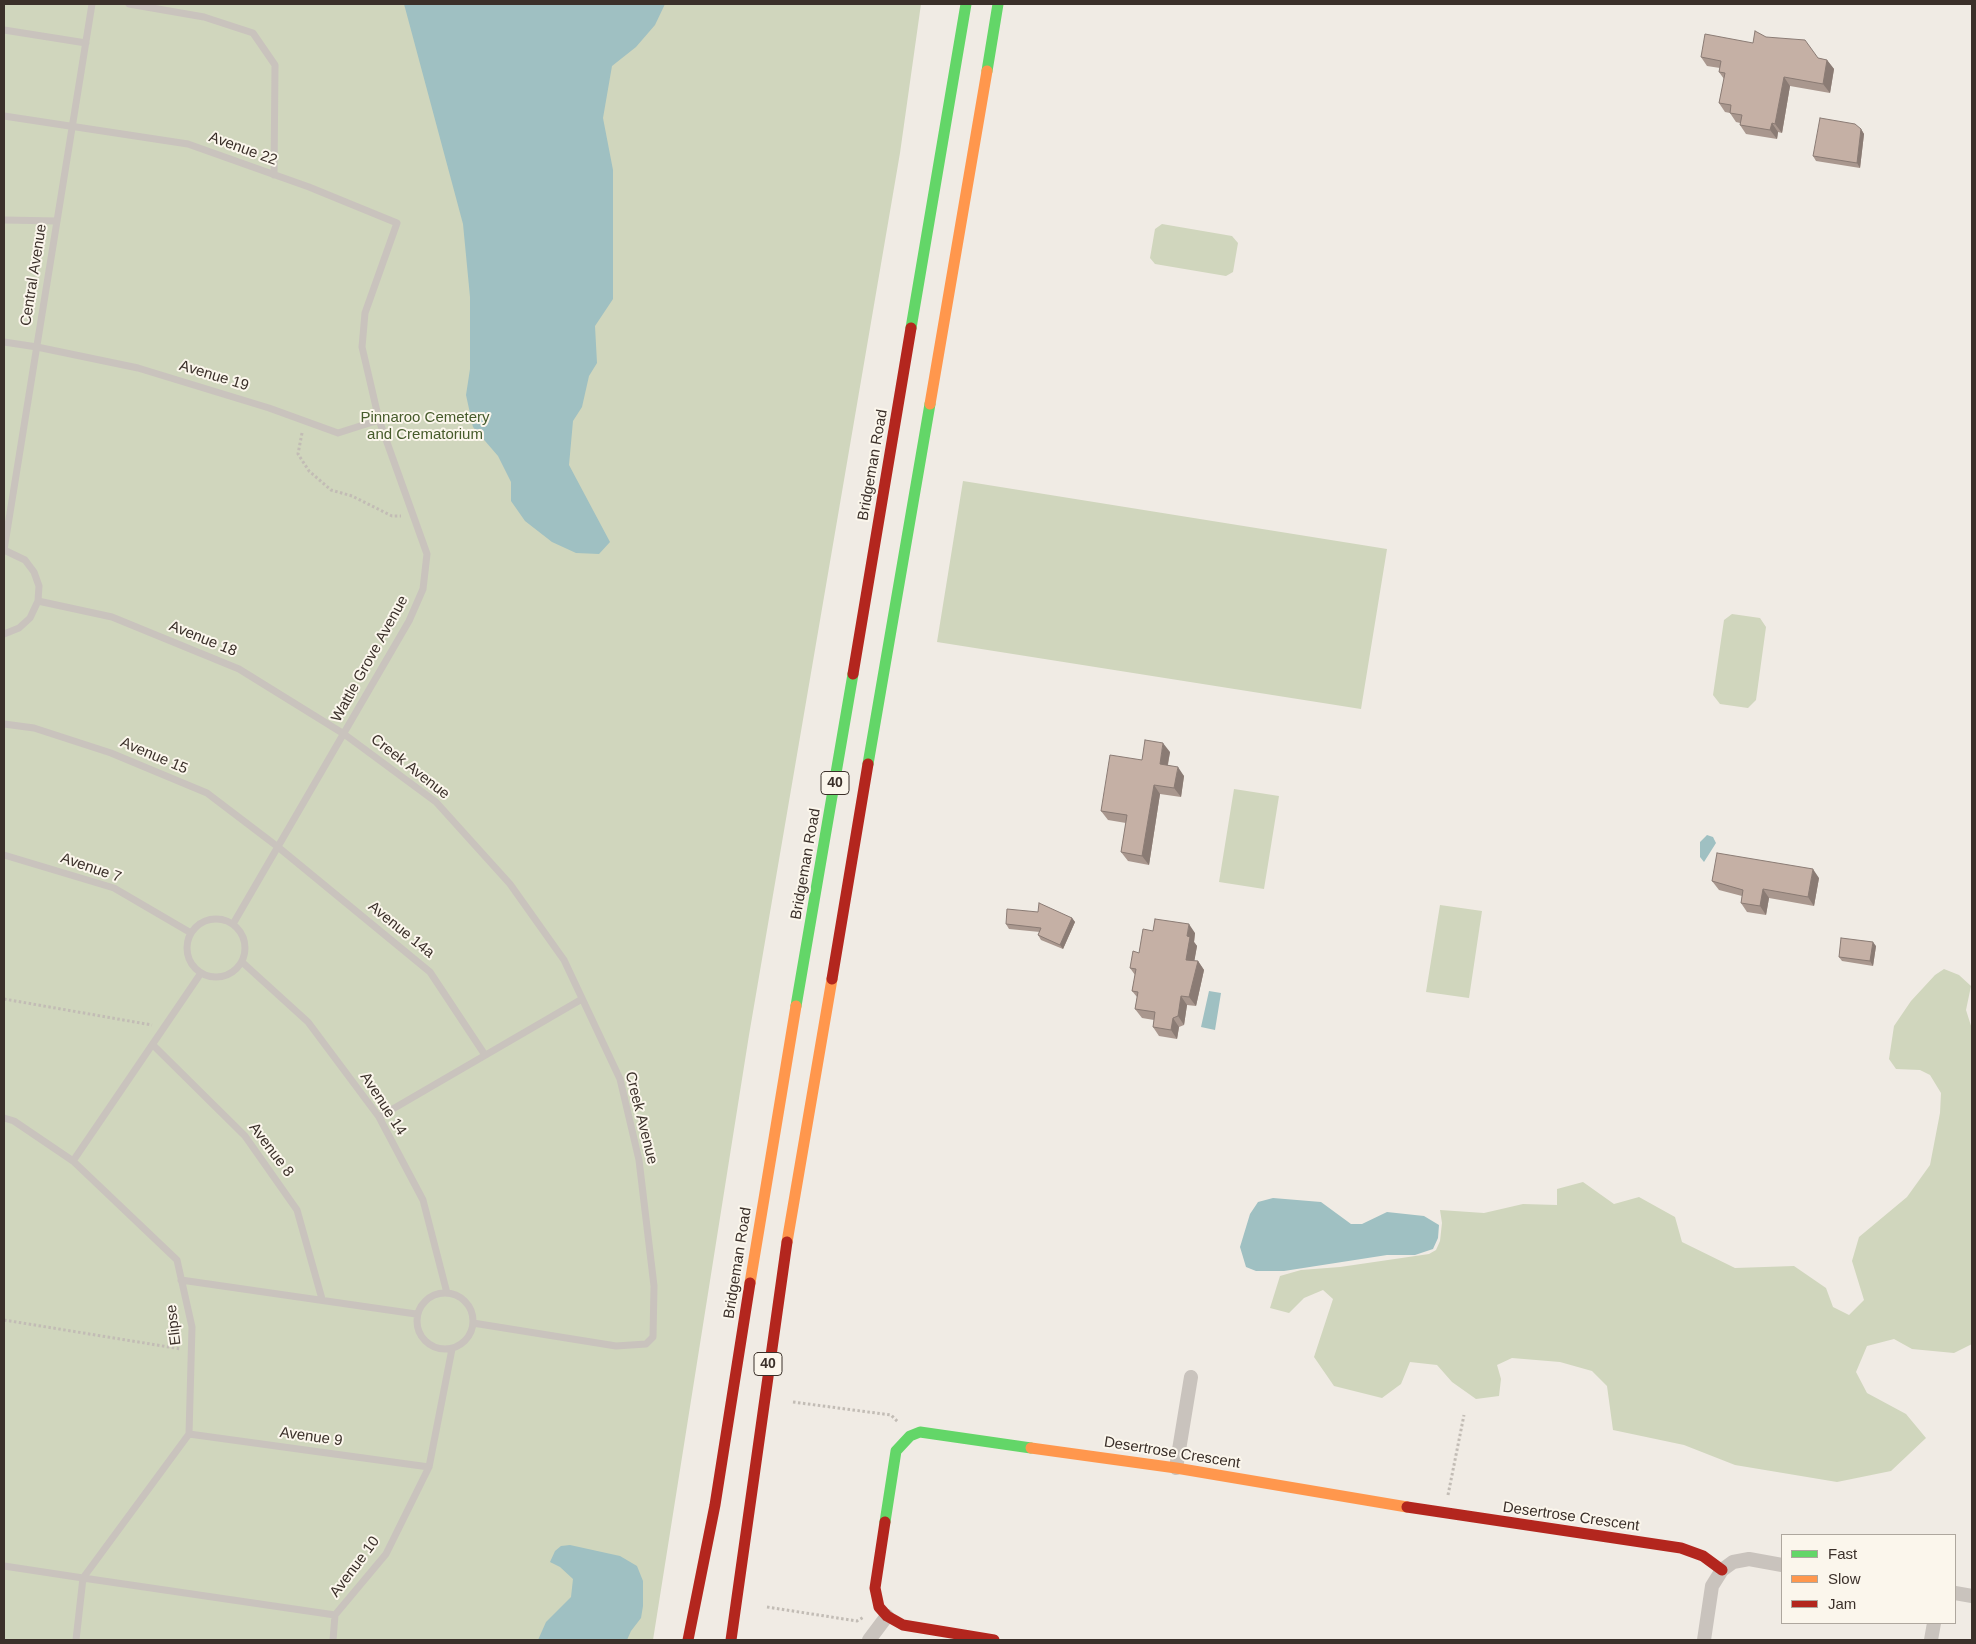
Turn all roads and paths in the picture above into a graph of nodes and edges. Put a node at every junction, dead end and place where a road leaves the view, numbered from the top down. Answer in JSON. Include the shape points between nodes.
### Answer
{"nodes":[{"id":1,"x":92,"y":4,"type":"edge"},
{"id":2,"x":129,"y":4,"type":"edge"},
{"id":3,"x":966,"y":4,"type":"edge"},
{"id":4,"x":998,"y":4,"type":"edge"},
{"id":5,"x":4,"y":30,"type":"edge"},
{"id":6,"x":86,"y":43,"type":"junction"},
{"id":7,"x":4,"y":116,"type":"edge"},
{"id":8,"x":72,"y":125,"type":"junction"},
{"id":9,"x":274,"y":175,"type":"junction"},
{"id":10,"x":4,"y":220,"type":"edge"},
{"id":11,"x":57,"y":221,"type":"junction"},
{"id":12,"x":397,"y":223,"type":"joint"},
{"id":13,"x":4,"y":342,"type":"edge"},
{"id":14,"x":37,"y":347,"type":"junction"},
{"id":15,"x":304,"y":420,"type":"junction"},
{"id":16,"x":379,"y":420,"type":"junction"},
{"id":17,"x":414,"y":515,"type":"junction"},
{"id":18,"x":4,"y":550,"type":"edge"},
{"id":19,"x":38,"y":601,"type":"junction"},
{"id":20,"x":4,"y":634,"type":"edge"},
{"id":21,"x":4,"y":724,"type":"edge"},
{"id":22,"x":344,"y":734,"type":"junction"},
{"id":23,"x":278,"y":847,"type":"junction"},
{"id":24,"x":4,"y":856,"type":"edge"},
{"id":25,"x":233,"y":924,"type":"junction"},
{"id":26,"x":192,"y":932,"type":"junction"},
{"id":27,"x":242,"y":962,"type":"junction"},
{"id":28,"x":201,"y":973,"type":"junction"},
{"id":29,"x":4,"y":999,"type":"edge"},
{"id":30,"x":582,"y":999,"type":"junction"},
{"id":31,"x":164,"y":1028,"type":"junction"},
{"id":32,"x":153,"y":1045,"type":"junction"},
{"id":33,"x":485,"y":1055,"type":"junction"},
{"id":34,"x":379,"y":1116,"type":"junction"},
{"id":35,"x":4,"y":1118,"type":"edge"},
{"id":36,"x":73,"y":1161,"type":"junction"},
{"id":37,"x":181,"y":1280,"type":"junction"},
{"id":38,"x":447,"y":1293,"type":"junction"},
{"id":39,"x":322,"y":1299,"type":"junction"},
{"id":40,"x":416,"y":1314,"type":"junction"},
{"id":41,"x":4,"y":1320,"type":"edge"},
{"id":42,"x":473,"y":1323,"type":"junction"},
{"id":43,"x":452,"y":1349,"type":"junction"},
{"id":44,"x":191,"y":1351,"type":"junction"},
{"id":45,"x":1191,"y":1377,"type":"dead end"},
{"id":46,"x":793,"y":1402,"type":"dead end"},
{"id":47,"x":1464,"y":1415,"type":"dead end"},
{"id":48,"x":189,"y":1434,"type":"junction"},
{"id":49,"x":910,"y":1436,"type":"junction"},
{"id":50,"x":429,"y":1467,"type":"junction"},
{"id":51,"x":1176,"y":1468,"type":"junction"},
{"id":52,"x":1445,"y":1513,"type":"junction"},
{"id":53,"x":1781,"y":1565,"type":"edge"},
{"id":54,"x":4,"y":1566,"type":"edge"},
{"id":55,"x":1722,"y":1570,"type":"junction"},
{"id":56,"x":84,"y":1578,"type":"junction"},
{"id":57,"x":1956,"y":1593,"type":"edge"},
{"id":58,"x":1972,"y":1596,"type":"edge"},
{"id":59,"x":767,"y":1606,"type":"dead end"},
{"id":60,"x":883,"y":1612,"type":"junction"},
{"id":61,"x":336,"y":1615,"type":"junction"},
{"id":62,"x":1934,"y":1624,"type":"edge"},
{"id":63,"x":76,"y":1640,"type":"edge"},
{"id":64,"x":332,"y":1640,"type":"edge"},
{"id":65,"x":688,"y":1640,"type":"edge"},
{"id":66,"x":731,"y":1640,"type":"edge"},
{"id":67,"x":869,"y":1640,"type":"edge"},
{"id":68,"x":994,"y":1640,"type":"edge"},
{"id":69,"x":1704,"y":1640,"type":"edge"},
{"id":70,"x":1931,"y":1640,"type":"edge"}],
"edges":[{"from":1,"to":6,"type":"lane","name":"Central Avenue"},
{"from":2,"to":9,"type":"lane","via":[[204,17],[253,33],[274,65]]},
{"from":3,"to":65,"type":"main road","name":"Bridgeman Road","number":"40","via":[[753,1267],[710,1563]]},
{"from":4,"to":66,"type":"main road","number":"40","via":[[780,1283],[738,1566]]},
{"from":5,"to":6,"type":"lane"},
{"from":6,"to":8,"type":"lane","name":"Central Avenue"},
{"from":7,"to":8,"type":"lane","name":"Avenue 22"},
{"from":8,"to":9,"type":"lane","name":"Avenue 22","via":[[188,144]]},
{"from":8,"to":11,"type":"lane","name":"Central Avenue"},
{"from":9,"to":12,"type":"lane","name":"Avenue 22"},
{"from":10,"to":11,"type":"lane"},
{"from":11,"to":14,"type":"lane","name":"Central Avenue"},
{"from":12,"to":16,"type":"lane","name":"Wattle Grove Avenue","via":[[365,314],[362,347]]},
{"from":13,"to":14,"type":"lane","name":"Avenue 19"},
{"from":14,"to":15,"type":"lane","name":"Avenue 19","via":[[138,368]]},
{"from":14,"to":18,"type":"lane","name":"Central Avenue"},
{"from":15,"to":16,"type":"lane","name":"Avenue 19","via":[[338,433]]},
{"from":15,"to":17,"type":"path","via":[[298,454],[309,471],[331,490],[352,496],[392,516]]},
{"from":16,"to":17,"type":"lane","name":"Wattle Grove Avenue"},
{"from":17,"to":22,"type":"lane","name":"Wattle Grove Avenue","via":[[427,554],[423,589],[410,621]]},
{"from":18,"to":19,"type":"lane","name":"Central Avenue","via":[[25,560],[34,572],[39,586]]},
{"from":19,"to":20,"type":"lane","via":[[30,618],[19,628]]},
{"from":19,"to":22,"type":"lane","name":"Avenue 18","via":[[112,617],[240,669]]},
{"from":21,"to":23,"type":"lane","name":"Avenue 15","via":[[34,728],[111,753],[206,793]]},
{"from":22,"to":23,"type":"lane","name":"Wattle Grove Avenue"},
{"from":22,"to":30,"type":"lane","name":"Creek Avenue","via":[[436,802],[504,877],[564,960]]},
{"from":23,"to":25,"type":"lane","name":"Wattle Grove Avenue"},
{"from":23,"to":33,"type":"lane","name":"Avenue 14a","via":[[430,972]]},
{"from":24,"to":26,"type":"lane","name":"Avenue 7","via":[[114,888]]},
{"from":25,"to":26,"type":"lane","via":[[217,919],[207,920]]},
{"from":25,"to":27,"type":"lane","via":[[244,938],[246,952]]},
{"from":26,"to":28,"type":"lane","via":[[187,950],[190,960]]},
{"from":27,"to":28,"type":"lane","via":[[233,972],[223,976],[211,977]]},
{"from":27,"to":34,"type":"lane","name":"Avenue 14","via":[[308,1022]]},
{"from":28,"to":31,"type":"lane"},
{"from":29,"to":31,"type":"path"},
{"from":30,"to":33,"type":"lane"},
{"from":30,"to":42,"type":"lane","name":"Creek Avenue","via":[[620,1079],[639,1160],[654,1286],[653,1337],[646,1344],[616,1346]]},
{"from":31,"to":32,"type":"lane"},
{"from":32,"to":36,"type":"lane"},
{"from":32,"to":39,"type":"lane","name":"Avenue 8","via":[[245,1136],[297,1210]]},
{"from":33,"to":34,"type":"lane"},
{"from":34,"to":38,"type":"lane","name":"Avenue 14","via":[[423,1200]]},
{"from":35,"to":36,"type":"lane","name":"Elipse","via":[[14,1121]]},
{"from":36,"to":37,"type":"lane","name":"Elipse","via":[[177,1260]]},
{"from":37,"to":39,"type":"lane"},
{"from":37,"to":44,"type":"lane","name":"Elipse","via":[[192,1327]]},
{"from":38,"to":40,"type":"lane","via":[[428,1298]]},
{"from":38,"to":42,"type":"lane","via":[[461,1297],[468,1304]]},
{"from":39,"to":40,"type":"lane"},
{"from":40,"to":43,"type":"lane","via":[[418,1334],[424,1342],[442,1350]]},
{"from":41,"to":44,"type":"path"},
{"from":42,"to":43,"type":"lane","via":[[468,1338]]},
{"from":43,"to":50,"type":"lane","name":"Avenue 10"},
{"from":44,"to":48,"type":"lane","name":"Elipse"},
{"from":45,"to":51,"type":"street"},
{"from":46,"to":49,"type":"path","via":[[891,1415]]},
{"from":47,"to":52,"type":"path"},
{"from":48,"to":50,"type":"lane","name":"Avenue 9"},
{"from":48,"to":56,"type":"lane"},
{"from":49,"to":51,"type":"main road","name":"Desertrose Crescent","via":[[934,1432]]},
{"from":49,"to":60,"type":"main road","via":[[896,1451],[874,1588]]},
{"from":50,"to":61,"type":"lane","name":"Avenue 10","via":[[386,1554]]},
{"from":51,"to":52,"type":"main road","name":"Desertrose Crescent"},
{"from":52,"to":55,"type":"main road","name":"Desertrose Crescent","via":[[1681,1548],[1703,1556]]},
{"from":53,"to":55,"type":"street","via":[[1749,1559],[1733,1562]]},
{"from":54,"to":56,"type":"lane","name":"Avenue 10"},
{"from":55,"to":69,"type":"street","via":[[1712,1586]]},
{"from":56,"to":61,"type":"lane","name":"Avenue 10"},
{"from":56,"to":63,"type":"lane"},
{"from":57,"to":58,"type":"street"},
{"from":59,"to":60,"type":"path","via":[[857,1621]]},
{"from":60,"to":67,"type":"street"},
{"from":60,"to":68,"type":"main road","via":[[903,1624]]},
{"from":61,"to":64,"type":"lane"},
{"from":62,"to":70,"type":"street"}]}
